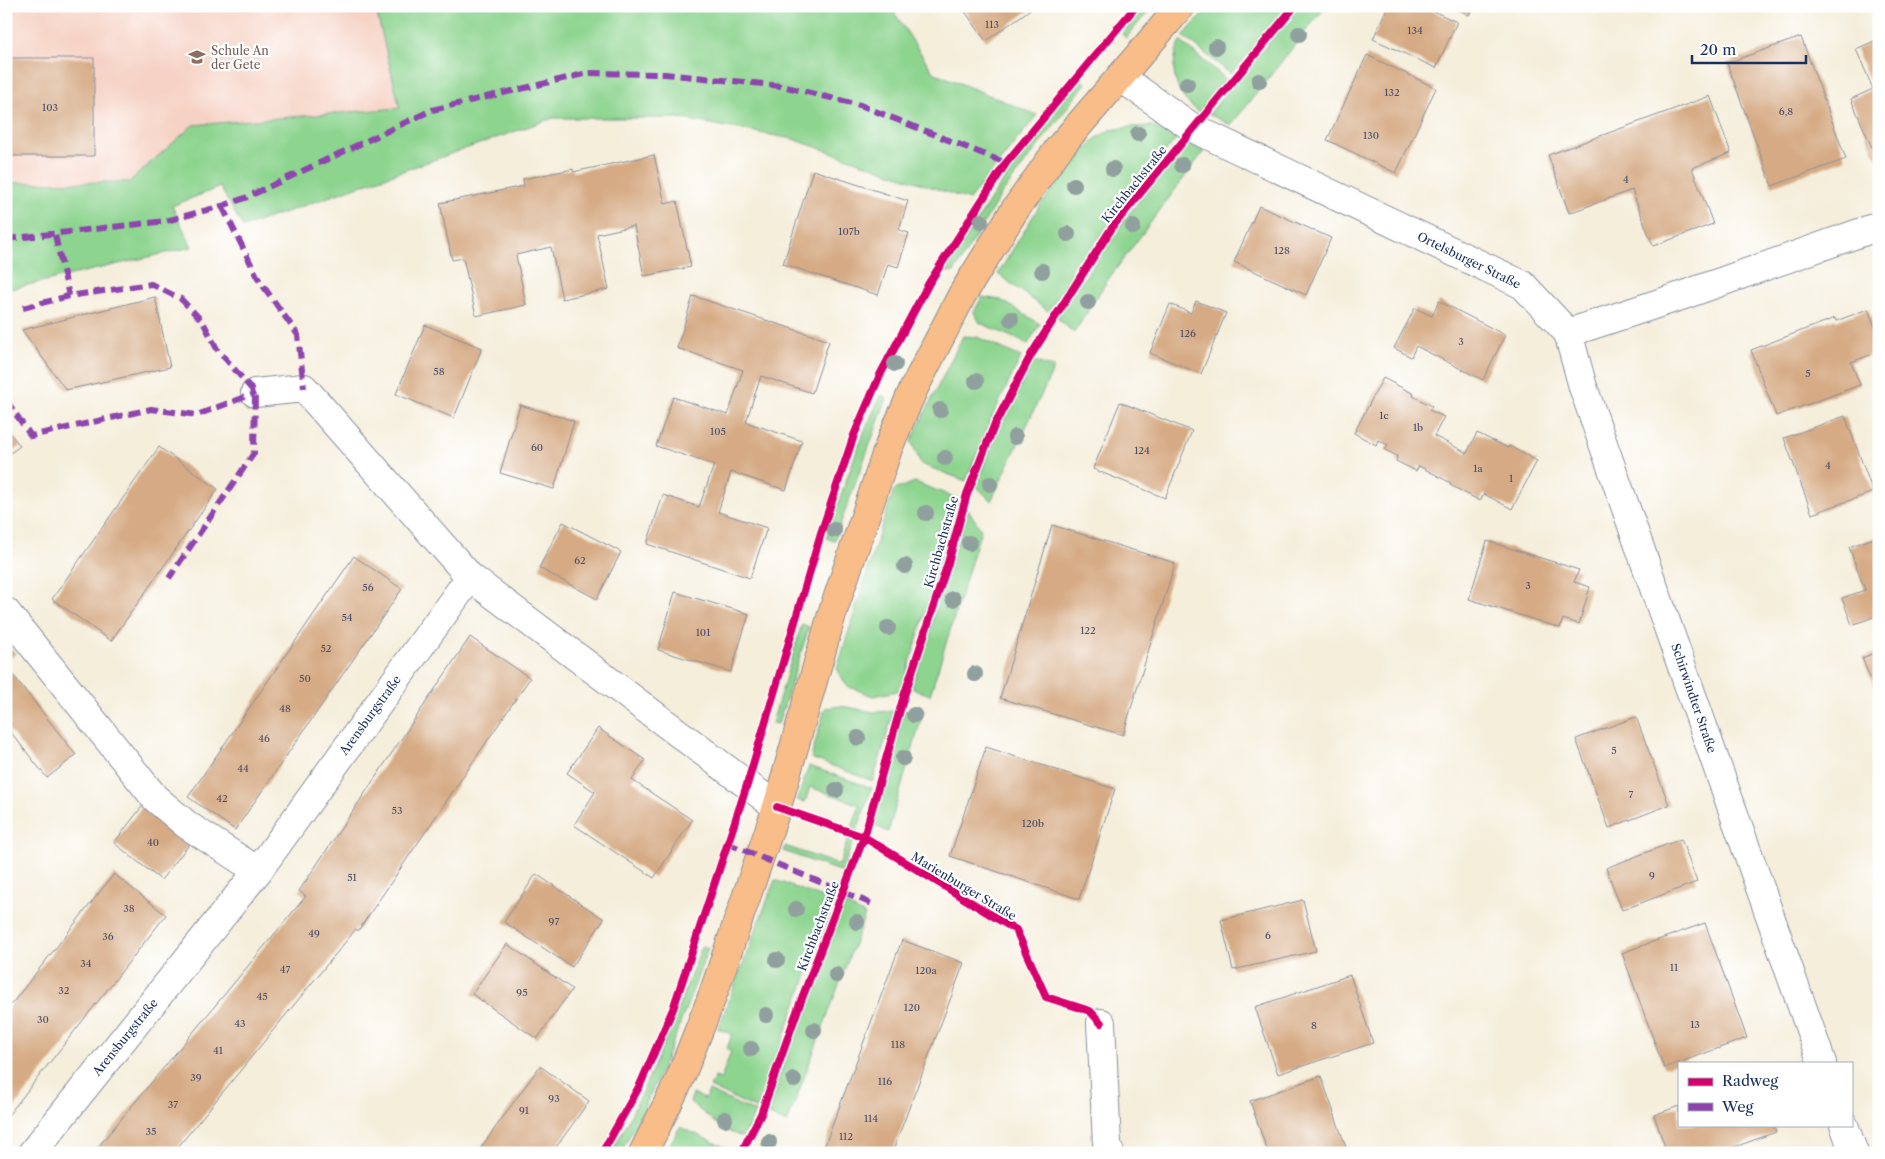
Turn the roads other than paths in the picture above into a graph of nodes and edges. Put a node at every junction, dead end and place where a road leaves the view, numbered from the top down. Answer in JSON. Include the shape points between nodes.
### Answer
{"nodes":[{"id":1,"x":1181,"y":6,"type":"edge"},
{"id":2,"x":1120,"y":77,"type":"junction"},
{"id":3,"x":1879,"y":226,"type":"edge"},
{"id":4,"x":1568,"y":333,"type":"junction"},
{"id":5,"x":255,"y":393,"type":"dead end"},
{"id":6,"x":470,"y":577,"type":"junction"},
{"id":7,"x":6,"y":612,"type":"edge"},
{"id":8,"x":777,"y":807,"type":"junction"},
{"id":9,"x":258,"y":871,"type":"junction"},
{"id":10,"x":1102,"y":1023,"type":"dead end"},
{"id":11,"x":1822,"y":1062,"type":"edge"},
{"id":12,"x":1844,"y":1126,"type":"edge"},
{"id":13,"x":32,"y":1153,"type":"edge"},
{"id":14,"x":643,"y":1153,"type":"edge"},
{"id":15,"x":1110,"y":1153,"type":"edge"},
{"id":16,"x":1854,"y":1153,"type":"edge"}],
"edges":[{"from":1,"to":2,"type":"main road"},
{"from":2,"to":4,"type":"street","name":"Ortelsburger Straße","via":[[1193,128],[1523,285]]},
{"from":2,"to":8,"type":"main road","via":[[1059,148],[1014,211],[962,296],[913,390],[889,446],[832,614]]},
{"from":3,"to":4,"type":"street"},
{"from":4,"to":11,"type":"street","name":"Schirwindter Straße","via":[[1587,397]]},
{"from":5,"to":6,"type":"street","via":[[304,388]]},
{"from":6,"to":8,"type":"street"},
{"from":6,"to":9,"type":"street","name":"Arensburgstraße"},
{"from":7,"to":9,"type":"street","via":[[155,798],[187,825]]},
{"from":8,"to":14,"type":"main road","via":[[695,1042]]},
{"from":9,"to":13,"type":"street","name":"Arensburgstraße"},
{"from":10,"to":15,"type":"street"},
{"from":12,"to":16,"type":"street"}]}
